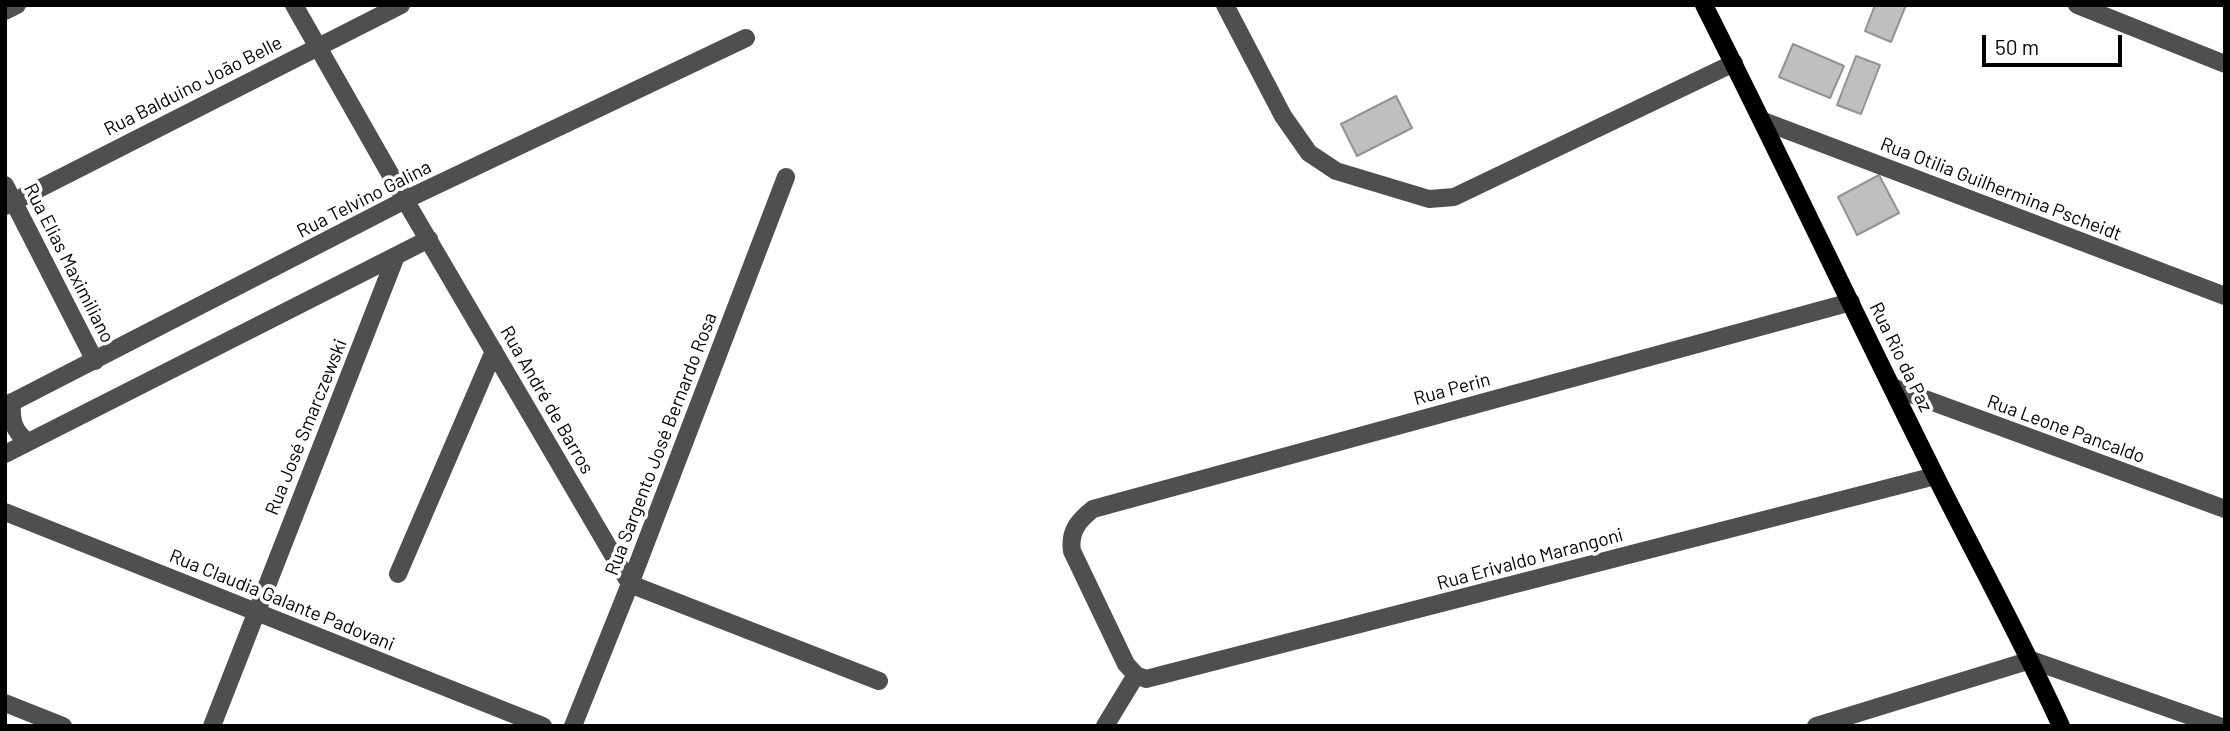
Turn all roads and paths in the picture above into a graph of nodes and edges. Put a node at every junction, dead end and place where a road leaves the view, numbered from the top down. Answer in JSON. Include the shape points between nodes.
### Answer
{"nodes":[{"id":1,"x":17,"y":5,"type":"edge"},
{"id":2,"x":294,"y":5,"type":"edge"},
{"id":3,"x":401,"y":5,"type":"edge"},
{"id":4,"x":1225,"y":5,"type":"edge"},
{"id":5,"x":1704,"y":5,"type":"edge"},
{"id":6,"x":2077,"y":5,"type":"edge"},
{"id":7,"x":5,"y":11,"type":"edge"},
{"id":8,"x":746,"y":38,"type":"dead end"},
{"id":9,"x":318,"y":47,"type":"junction"},
{"id":10,"x":1734,"y":63,"type":"junction"},
{"id":11,"x":2225,"y":64,"type":"edge"},
{"id":12,"x":1763,"y":121,"type":"junction"},
{"id":13,"x":786,"y":177,"type":"dead end"},
{"id":14,"x":5,"y":185,"type":"edge"},
{"id":15,"x":405,"y":200,"type":"junction"},
{"id":16,"x":9,"y":204,"type":"edge"},
{"id":17,"x":429,"y":239,"type":"junction"},
{"id":18,"x":396,"y":256,"type":"junction"},
{"id":19,"x":2225,"y":296,"type":"edge"},
{"id":20,"x":1851,"y":302,"type":"junction"},
{"id":21,"x":494,"y":351,"type":"junction"},
{"id":22,"x":95,"y":361,"type":"junction"},
{"id":23,"x":1892,"y":387,"type":"junction"},
{"id":24,"x":9,"y":404,"type":"edge"},
{"id":25,"x":27,"y":442,"type":"junction"},
{"id":26,"x":5,"y":454,"type":"edge"},
{"id":27,"x":1935,"y":476,"type":"junction"},
{"id":28,"x":2225,"y":509,"type":"edge"},
{"id":29,"x":5,"y":512,"type":"edge"},
{"id":30,"x":398,"y":574,"type":"dead end"},
{"id":31,"x":630,"y":584,"type":"junction"},
{"id":32,"x":255,"y":613,"type":"junction"},
{"id":33,"x":2031,"y":660,"type":"junction"},
{"id":34,"x":1136,"y":675,"type":"junction"},
{"id":35,"x":879,"y":681,"type":"dead end"},
{"id":36,"x":5,"y":703,"type":"edge"},
{"id":37,"x":1846,"y":722,"type":"edge"},
{"id":38,"x":63,"y":726,"type":"edge"},
{"id":39,"x":212,"y":726,"type":"edge"},
{"id":40,"x":543,"y":726,"type":"edge"},
{"id":41,"x":573,"y":726,"type":"edge"},
{"id":42,"x":1105,"y":726,"type":"edge"},
{"id":43,"x":1816,"y":726,"type":"edge"},
{"id":44,"x":2061,"y":726,"type":"edge"},
{"id":45,"x":2219,"y":726,"type":"edge"}],
"edges":[{"from":1,"to":7,"type":"street"},
{"from":2,"to":9,"type":"street","name":"Rua André de Barros"},
{"from":3,"to":9,"type":"street","name":"Rua Balduino João Belle"},
{"from":4,"to":10,"type":"street","via":[[1283,116],[1309,152],[1336,171],[1429,198],[1454,197]]},
{"from":5,"to":10,"type":"main road","name":"Rua Rio da Paz"},
{"from":6,"to":11,"type":"street"},
{"from":8,"to":15,"type":"street","name":"Rua Telvino Galina"},
{"from":9,"to":15,"type":"street","name":"Rua André de Barros"},
{"from":9,"to":16,"type":"street","name":"Rua Balduino João Belle"},
{"from":10,"to":12,"type":"main road","name":"Rua Rio da Paz"},
{"from":12,"to":19,"type":"street","name":"Rua Otilia Guilhermina Pscheidt"},
{"from":12,"to":20,"type":"main road","name":"Rua Rio da Paz"},
{"from":13,"to":31,"type":"street","name":"Rua Sargento José Bernardo Rosa"},
{"from":14,"to":16,"type":"street","name":"Rua Elias Maximiliano"},
{"from":15,"to":17,"type":"street","name":"Rua André de Barros"},
{"from":15,"to":22,"type":"street","name":"Rua Telvino Galina"},
{"from":16,"to":22,"type":"street","name":"Rua Elias Maximiliano"},
{"from":17,"to":18,"type":"street"},
{"from":17,"to":21,"type":"street","name":"Rua André de Barros"},
{"from":18,"to":25,"type":"street"},
{"from":18,"to":32,"type":"street","name":"Rua José Smarczewski"},
{"from":20,"to":23,"type":"main road","name":"Rua Rio da Paz"},
{"from":20,"to":34,"type":"street","name":"Rua Perin","via":[[1093,509],[1073,530],[1072,551],[1126,664]]},
{"from":21,"to":30,"type":"street"},
{"from":21,"to":31,"type":"street","name":"Rua André de Barros"},
{"from":22,"to":24,"type":"street","name":"Rua Telvino Galina"},
{"from":23,"to":27,"type":"main road","name":"Rua Rio da Paz"},
{"from":23,"to":28,"type":"street","name":"Rua Leone Pancaldo"},
{"from":24,"to":25,"type":"street","via":[[15,429]]},
{"from":25,"to":26,"type":"street"},
{"from":27,"to":33,"type":"main road","name":"Rua Rio da Paz"},
{"from":27,"to":34,"type":"street","name":"Rua Erivaldo Marangoni","via":[[1157,678]]},
{"from":29,"to":32,"type":"street","name":"Rua Claudia Galante Padovani"},
{"from":31,"to":35,"type":"street"},
{"from":31,"to":41,"type":"street","name":"Rua Sargento José Bernardo Rosa"},
{"from":32,"to":39,"type":"street","name":"Rua José Smarczewski"},
{"from":32,"to":40,"type":"street","name":"Rua Claudia Galante Padovani"},
{"from":33,"to":37,"type":"street"},
{"from":33,"to":44,"type":"main road","name":"Rua Rio da Paz"},
{"from":33,"to":45,"type":"street"},
{"from":34,"to":42,"type":"street"},
{"from":36,"to":38,"type":"street"},
{"from":37,"to":43,"type":"street"}]}
